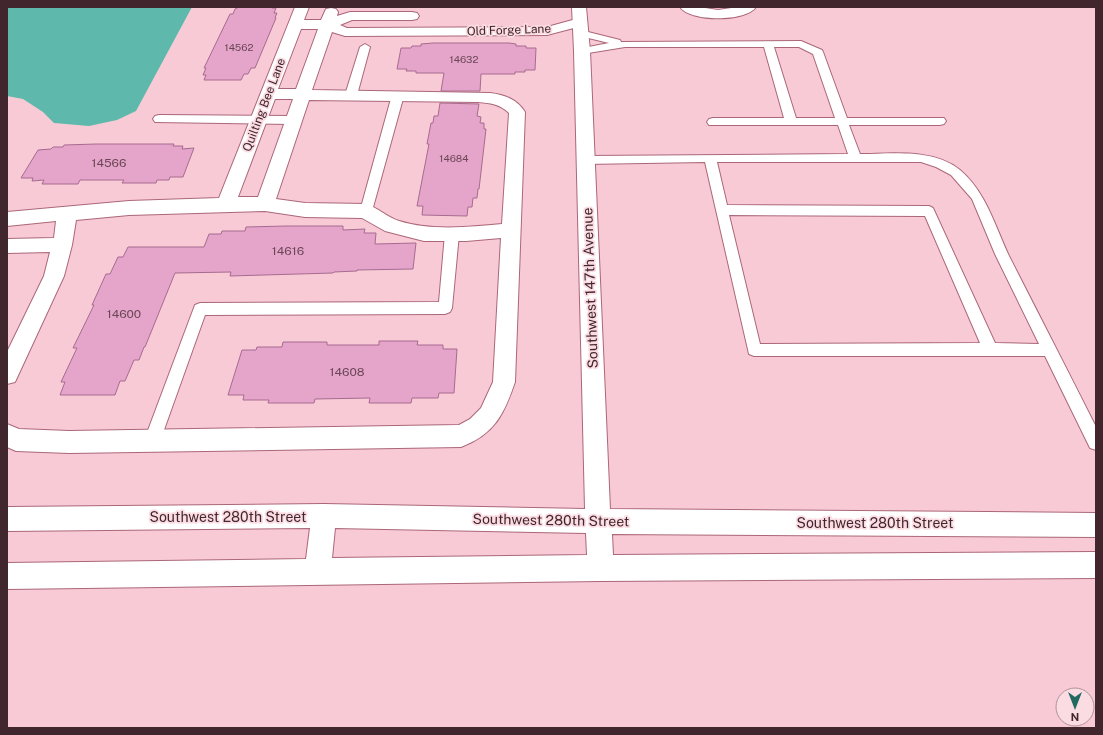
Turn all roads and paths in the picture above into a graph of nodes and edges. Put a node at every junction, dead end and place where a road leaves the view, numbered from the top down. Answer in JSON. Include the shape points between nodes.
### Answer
{"nodes":[{"id":1,"x":302,"y":7,"type":"edge"},
{"id":2,"x":333,"y":7,"type":"edge"},
{"id":3,"x":687,"y":7,"type":"edge"},
{"id":4,"x":749,"y":7,"type":"edge"},
{"id":5,"x":424,"y":16,"type":"dead end"},
{"id":6,"x":547,"y":16,"type":"dead end"},
{"id":7,"x":296,"y":24,"type":"junction"},
{"id":8,"x":327,"y":25,"type":"junction"},
{"id":9,"x":580,"y":28,"type":"edge"},
{"id":10,"x":625,"y":44,"type":"junction"},
{"id":11,"x":768,"y":44,"type":"junction"},
{"id":12,"x":365,"y":47,"type":"dead end"},
{"id":13,"x":268,"y":94,"type":"junction"},
{"id":14,"x":303,"y":94,"type":"junction"},
{"id":15,"x":351,"y":95,"type":"junction"},
{"id":16,"x":398,"y":95,"type":"junction"},
{"id":17,"x":159,"y":120,"type":"dead end"},
{"id":18,"x":259,"y":120,"type":"junction"},
{"id":19,"x":294,"y":120,"type":"junction"},
{"id":20,"x":713,"y":122,"type":"dead end"},
{"id":21,"x":791,"y":122,"type":"junction"},
{"id":22,"x":842,"y":122,"type":"junction"},
{"id":23,"x":940,"y":122,"type":"dead end"},
{"id":24,"x":710,"y":158,"type":"junction"},
{"id":25,"x":855,"y":158,"type":"junction"},
{"id":26,"x":585,"y":160,"type":"junction"},
{"id":27,"x":226,"y":204,"type":"junction"},
{"id":28,"x":265,"y":204,"type":"junction"},
{"id":29,"x":722,"y":210,"type":"junction"},
{"id":30,"x":366,"y":211,"type":"junction"},
{"id":31,"x":67,"y":214,"type":"junction"},
{"id":32,"x":7,"y":219,"type":"edge"},
{"id":33,"x":511,"y":230,"type":"junction"},
{"id":34,"x":452,"y":234,"type":"junction"},
{"id":35,"x":62,"y":245,"type":"junction"},
{"id":36,"x":7,"y":246,"type":"edge"},
{"id":37,"x":990,"y":349,"type":"junction"},
{"id":38,"x":1050,"y":350,"type":"junction"},
{"id":39,"x":7,"y":375,"type":"edge"},
{"id":40,"x":7,"y":435,"type":"edge"},
{"id":41,"x":152,"y":441,"type":"junction"},
{"id":42,"x":1096,"y":443,"type":"edge"},
{"id":43,"x":324,"y":516,"type":"junction"},
{"id":44,"x":7,"y":519,"type":"edge"},
{"id":45,"x":598,"y":520,"type":"junction"},
{"id":46,"x":1096,"y":525,"type":"edge"},
{"id":47,"x":1096,"y":565,"type":"edge"},
{"id":48,"x":600,"y":568,"type":"junction"},
{"id":49,"x":317,"y":572,"type":"junction"},
{"id":50,"x":7,"y":576,"type":"edge"}],
"edges":[{"from":1,"to":7,"type":"street","name":"Quilting Bee Lane"},
{"from":2,"to":8,"type":"street"},
{"from":3,"to":4,"type":"street","via":[[710,13],[735,13]]},
{"from":5,"to":8,"type":"street","name":"Old Forge Lane","via":[[350,16]]},
{"from":6,"to":9,"type":"street","name":"Old Forge Lane"},
{"from":7,"to":8,"type":"street","name":"Old Forge Lane"},
{"from":7,"to":13,"type":"street","name":"Quilting Bee Lane"},
{"from":8,"to":9,"type":"street","name":"Old Forge Lane","via":[[345,32],[547,31]]},
{"from":8,"to":14,"type":"street"},
{"from":9,"to":10,"type":"lane"},
{"from":9,"to":10,"type":"lane"},
{"from":9,"to":26,"type":"street","name":"Southwest 147th Avenue"},
{"from":10,"to":11,"type":"lane"},
{"from":11,"to":21,"type":"lane"},
{"from":11,"to":22,"type":"lane","via":[[801,44],[818,52]]},
{"from":12,"to":15,"type":"lane"},
{"from":13,"to":14,"type":"street"},
{"from":13,"to":18,"type":"street","name":"Quilting Bee Lane"},
{"from":14,"to":15,"type":"street"},
{"from":14,"to":19,"type":"street"},
{"from":15,"to":16,"type":"street"},
{"from":16,"to":30,"type":"lane"},
{"from":16,"to":33,"type":"street","via":[[478,96],[510,103],[517,112]]},
{"from":17,"to":18,"type":"lane"},
{"from":18,"to":19,"type":"lane"},
{"from":18,"to":27,"type":"street","name":"Quilting Bee Lane"},
{"from":19,"to":28,"type":"street"},
{"from":20,"to":21,"type":"lane"},
{"from":21,"to":22,"type":"lane"},
{"from":22,"to":23,"type":"lane"},
{"from":22,"to":25,"type":"lane"},
{"from":24,"to":25,"type":"lane"},
{"from":24,"to":26,"type":"lane"},
{"from":24,"to":29,"type":"lane"},
{"from":25,"to":38,"type":"lane","via":[[922,158],[950,169],[964,181],[977,197]]},
{"from":26,"to":45,"type":"street","name":"Southwest 147th Avenue"},
{"from":27,"to":28,"type":"street"},
{"from":27,"to":31,"type":"street","via":[[129,208]]},
{"from":28,"to":30,"type":"street","via":[[305,210]]},
{"from":29,"to":37,"type":"lane","via":[[929,211]]},
{"from":29,"to":37,"type":"lane","via":[[754,350]]},
{"from":30,"to":34,"type":"street","via":[[392,226],[424,234]]},
{"from":31,"to":32,"type":"street"},
{"from":31,"to":35,"type":"street"},
{"from":33,"to":34,"type":"street"},
{"from":33,"to":41,"type":"street","via":[[504,382],[489,417],[476,429],[461,436]]},
{"from":34,"to":41,"type":"lane","via":[[445,308],[200,309]]},
{"from":35,"to":36,"type":"street"},
{"from":35,"to":39,"type":"street","via":[[54,276]]},
{"from":37,"to":38,"type":"lane"},
{"from":38,"to":42,"type":"lane"},
{"from":40,"to":41,"type":"street","via":[[16,440]]},
{"from":43,"to":44,"type":"street","name":"Southwest 280th Street"},
{"from":43,"to":45,"type":"street","name":"Southwest 280th Street"},
{"from":43,"to":49,"type":"street"},
{"from":45,"to":46,"type":"street","name":"Southwest 280th Street"},
{"from":45,"to":48,"type":"street","name":"Southwest 147th Avenue"},
{"from":47,"to":48,"type":"street"},
{"from":48,"to":49,"type":"street"},
{"from":49,"to":50,"type":"street"}]}
